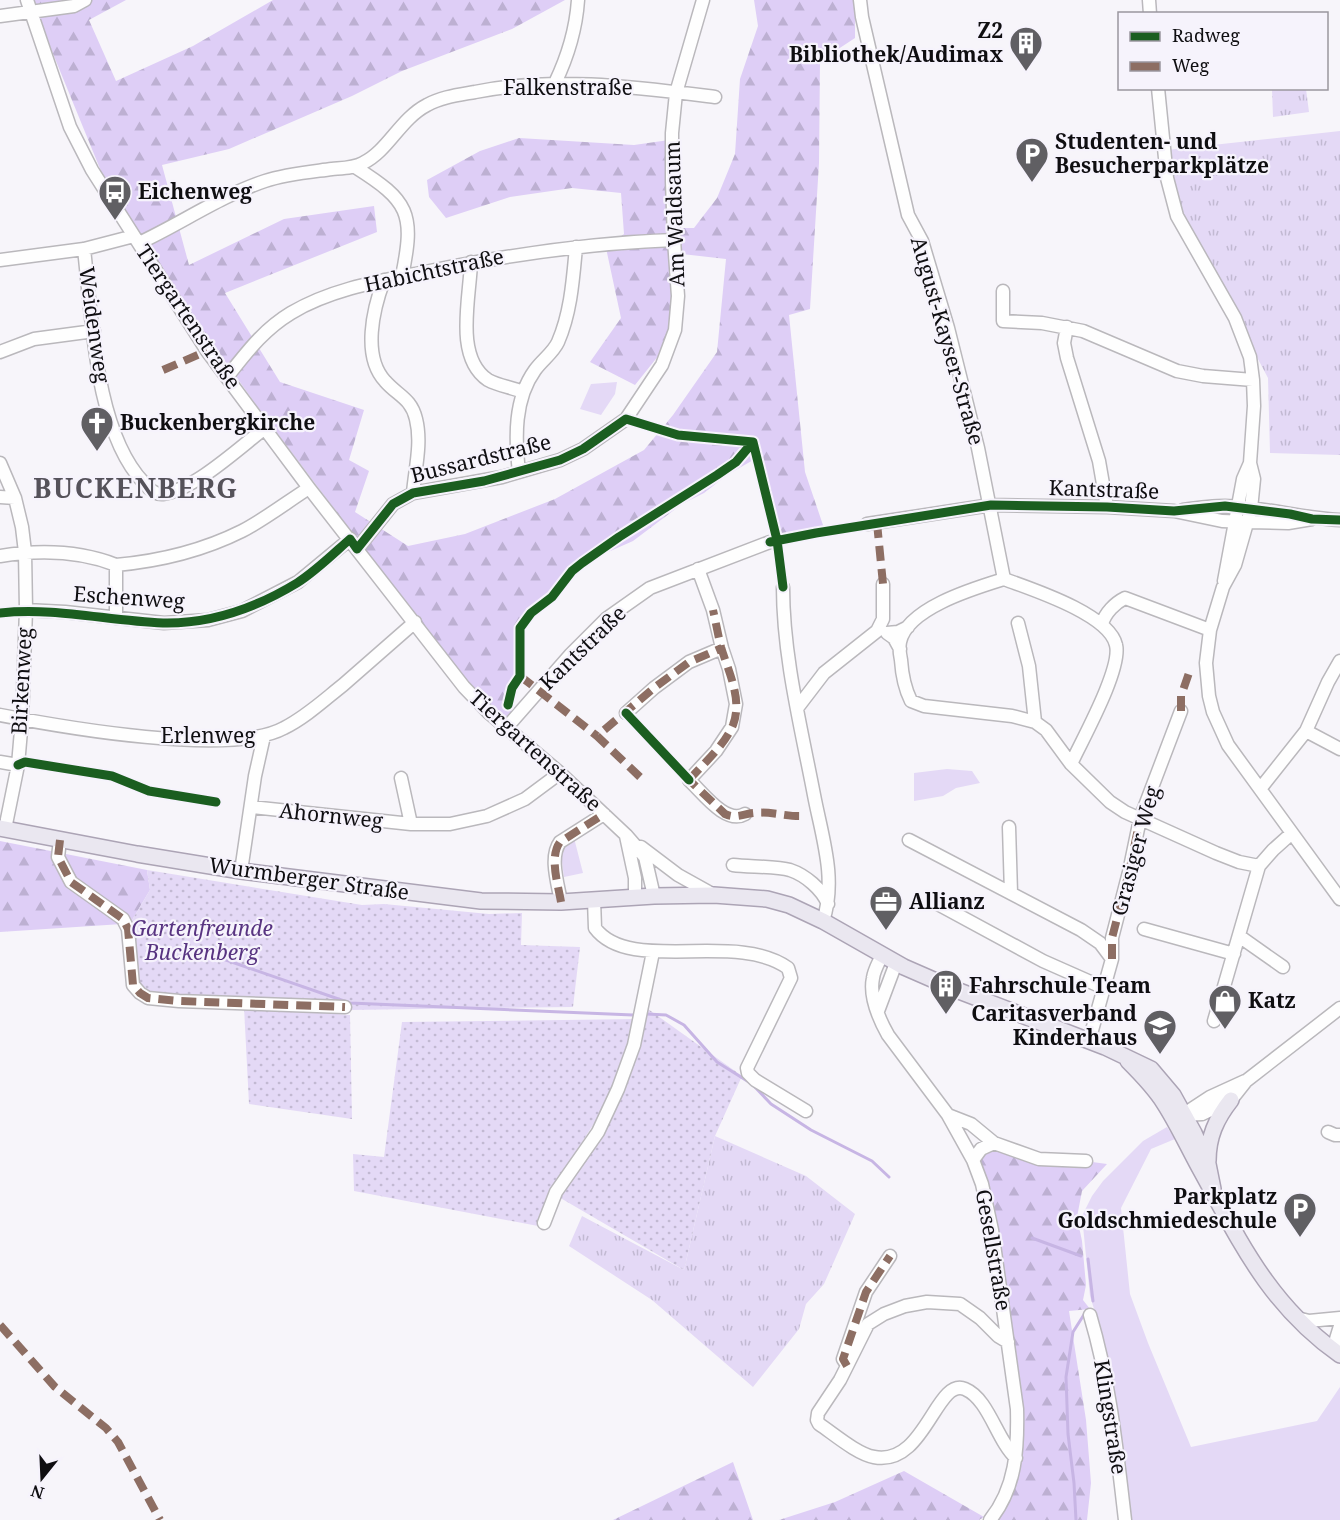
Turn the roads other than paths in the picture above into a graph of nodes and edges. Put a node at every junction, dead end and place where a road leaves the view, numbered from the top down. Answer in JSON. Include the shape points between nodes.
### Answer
{"nodes":[{"id":1,"x":85,"y":0,"type":"edge"},
{"id":2,"x":578,"y":0,"type":"edge"},
{"id":3,"x":703,"y":0,"type":"edge"},
{"id":4,"x":860,"y":0,"type":"edge"},
{"id":5,"x":29,"y":6,"type":"edge"},
{"id":6,"x":0,"y":16,"type":"edge"},
{"id":7,"x":555,"y":83,"type":"junction"},
{"id":8,"x":1158,"y":90,"type":"edge"},
{"id":9,"x":676,"y":93,"type":"junction"},
{"id":10,"x":715,"y":97,"type":"dead end"},
{"id":11,"x":355,"y":167,"type":"junction"},
{"id":12,"x":136,"y":240,"type":"junction"},
{"id":13,"x":674,"y":240,"type":"junction"},
{"id":14,"x":576,"y":247,"type":"junction"},
{"id":15,"x":84,"y":249,"type":"junction"},
{"id":16,"x":0,"y":260,"type":"edge"},
{"id":17,"x":471,"y":262,"type":"junction"},
{"id":18,"x":402,"y":276,"type":"junction"},
{"id":19,"x":384,"y":280,"type":"junction"},
{"id":20,"x":1003,"y":291,"type":"dead end"},
{"id":21,"x":1067,"y":327,"type":"junction"},
{"id":22,"x":94,"y":331,"type":"junction"},
{"id":23,"x":0,"y":352,"type":"edge"},
{"id":24,"x":227,"y":377,"type":"junction"},
{"id":25,"x":1253,"y":380,"type":"junction"},
{"id":26,"x":523,"y":392,"type":"junction"},
{"id":27,"x":626,"y":418,"type":"joint"},
{"id":28,"x":265,"y":428,"type":"junction"},
{"id":29,"x":1250,"y":462,"type":"junction"},
{"id":30,"x":0,"y":463,"type":"edge"},
{"id":31,"x":519,"y":472,"type":"junction"},
{"id":32,"x":309,"y":488,"type":"junction"},
{"id":33,"x":413,"y":493,"type":"junction"},
{"id":34,"x":0,"y":497,"type":"edge"},
{"id":35,"x":15,"y":498,"type":"junction"},
{"id":36,"x":991,"y":506,"type":"junction"},
{"id":37,"x":1107,"y":507,"type":"junction"},
{"id":38,"x":1238,"y":507,"type":"junction"},
{"id":39,"x":1251,"y":509,"type":"junction"},
{"id":40,"x":1174,"y":511,"type":"junction"},
{"id":41,"x":1312,"y":519,"type":"junction"},
{"id":42,"x":1340,"y":520,"type":"edge"},
{"id":43,"x":1241,"y":522,"type":"junction"},
{"id":44,"x":867,"y":524,"type":"dead end"},
{"id":45,"x":770,"y":542,"type":"dead end"},
{"id":46,"x":353,"y":544,"type":"junction"},
{"id":47,"x":25,"y":552,"type":"junction"},
{"id":48,"x":0,"y":556,"type":"edge"},
{"id":49,"x":116,"y":565,"type":"junction"},
{"id":50,"x":698,"y":569,"type":"junction"},
{"id":51,"x":1004,"y":579,"type":"junction"},
{"id":52,"x":883,"y":584,"type":"dead end"},
{"id":53,"x":783,"y":587,"type":"dead end"},
{"id":54,"x":26,"y":610,"type":"junction"},
{"id":55,"x":116,"y":618,"type":"junction"},
{"id":56,"x":416,"y":622,"type":"junction"},
{"id":57,"x":1018,"y":624,"type":"dead end"},
{"id":58,"x":1102,"y":624,"type":"junction"},
{"id":59,"x":908,"y":627,"type":"junction"},
{"id":60,"x":1210,"y":630,"type":"junction"},
{"id":61,"x":886,"y":633,"type":"junction"},
{"id":62,"x":873,"y":635,"type":"junction"},
{"id":63,"x":722,"y":648,"type":"junction"},
{"id":64,"x":900,"y":650,"type":"junction"},
{"id":65,"x":1340,"y":661,"type":"edge"},
{"id":66,"x":798,"y":707,"type":"junction"},
{"id":67,"x":1181,"y":711,"type":"dead end"},
{"id":68,"x":626,"y":713,"type":"dead end"},
{"id":69,"x":0,"y":715,"type":"edge"},
{"id":70,"x":21,"y":719,"type":"junction"},
{"id":71,"x":1035,"y":722,"type":"junction"},
{"id":72,"x":507,"y":727,"type":"junction"},
{"id":73,"x":1306,"y":731,"type":"junction"},
{"id":74,"x":264,"y":736,"type":"junction"},
{"id":75,"x":1340,"y":749,"type":"edge"},
{"id":76,"x":0,"y":762,"type":"edge"},
{"id":77,"x":1071,"y":764,"type":"junction"},
{"id":78,"x":18,"y":765,"type":"junction"},
{"id":79,"x":560,"y":773,"type":"junction"},
{"id":80,"x":401,"y":778,"type":"dead end"},
{"id":81,"x":1260,"y":789,"type":"junction"},
{"id":82,"x":252,"y":807,"type":"junction"},
{"id":83,"x":604,"y":814,"type":"junction"},
{"id":84,"x":745,"y":814,"type":"dead end"},
{"id":85,"x":1140,"y":819,"type":"junction"},
{"id":86,"x":411,"y":824,"type":"junction"},
{"id":87,"x":1009,"y":827,"type":"dead end"},
{"id":88,"x":3,"y":828,"type":"edge"},
{"id":89,"x":1292,"y":833,"type":"junction"},
{"id":90,"x":626,"y":835,"type":"junction"},
{"id":91,"x":60,"y":840,"type":"junction"},
{"id":92,"x":909,"y":840,"type":"dead end"},
{"id":93,"x":733,"y":865,"type":"dead end"},
{"id":94,"x":1258,"y":866,"type":"junction"},
{"id":95,"x":241,"y":871,"type":"junction"},
{"id":96,"x":1011,"y":893,"type":"junction"},
{"id":97,"x":714,"y":895,"type":"junction"},
{"id":98,"x":654,"y":896,"type":"junction"},
{"id":99,"x":635,"y":897,"type":"junction"},
{"id":100,"x":1340,"y":899,"type":"edge"},
{"id":101,"x":594,"y":900,"type":"junction"},
{"id":102,"x":561,"y":902,"type":"junction"},
{"id":103,"x":934,"y":902,"type":"dead end"},
{"id":104,"x":828,"y":906,"type":"junction"},
{"id":105,"x":823,"y":921,"type":"junction"},
{"id":106,"x":1144,"y":929,"type":"dead end"},
{"id":107,"x":1239,"y":936,"type":"junction"},
{"id":108,"x":653,"y":952,"type":"junction"},
{"id":109,"x":1234,"y":954,"type":"junction"},
{"id":110,"x":882,"y":955,"type":"junction"},
{"id":111,"x":1112,"y":959,"type":"junction"},
{"id":112,"x":896,"y":963,"type":"junction"},
{"id":113,"x":1283,"y":967,"type":"dead end"},
{"id":114,"x":1104,"y":988,"type":"junction"},
{"id":115,"x":345,"y":1007,"type":"dead end"},
{"id":116,"x":1339,"y":1008,"type":"edge"},
{"id":117,"x":878,"y":1011,"type":"junction"},
{"id":118,"x":1214,"y":1021,"type":"dead end"},
{"id":119,"x":1089,"y":1041,"type":"junction"},
{"id":120,"x":1246,"y":1081,"type":"junction"},
{"id":121,"x":1231,"y":1100,"type":"junction"},
{"id":122,"x":806,"y":1111,"type":"dead end"},
{"id":123,"x":948,"y":1115,"type":"junction"},
{"id":124,"x":1179,"y":1117,"type":"junction"},
{"id":125,"x":994,"y":1143,"type":"junction"},
{"id":126,"x":973,"y":1160,"type":"junction"},
{"id":127,"x":1086,"y":1161,"type":"dead end"},
{"id":128,"x":1208,"y":1164,"type":"junction"},
{"id":129,"x":1213,"y":1189,"type":"junction"},
{"id":130,"x":544,"y":1223,"type":"dead end"},
{"id":131,"x":890,"y":1256,"type":"dead end"},
{"id":132,"x":1090,"y":1315,"type":"dead end"},
{"id":133,"x":1295,"y":1318,"type":"junction"},
{"id":134,"x":1340,"y":1318,"type":"edge"},
{"id":135,"x":1340,"y":1326,"type":"edge"},
{"id":136,"x":1008,"y":1342,"type":"junction"},
{"id":137,"x":1340,"y":1349,"type":"edge"},
{"id":138,"x":1340,"y":1355,"type":"edge"},
{"id":139,"x":847,"y":1366,"type":"junction"},
{"id":140,"x":1016,"y":1458,"type":"junction"},
{"id":141,"x":990,"y":1520,"type":"edge"},
{"id":142,"x":1125,"y":1520,"type":"edge"}],
"edges":[{"from":1,"to":5,"type":"street","via":[[74,6]]},
{"from":2,"to":7,"type":"street","via":[[571,46]]},
{"from":3,"to":9,"type":"street","name":"Am Waldsaum"},
{"from":4,"to":36,"type":"street","name":"August-Kayser-Straße","via":[[908,215],[921,241],[948,328]]},
{"from":5,"to":6,"type":"street"},
{"from":5,"to":12,"type":"street","name":"Tiergartenstraße","via":[[69,127]]},
{"from":7,"to":9,"type":"street","name":"Falkenstraße","via":[[654,88]]},
{"from":7,"to":11,"type":"street","name":"Falkenstraße","via":[[498,87],[438,100],[407,119],[378,151]]},
{"from":8,"to":25,"type":"street","via":[[1167,178],[1177,216],[1235,318],[1250,357]]},
{"from":9,"to":10,"type":"street","name":"Falkenstraße"},
{"from":9,"to":13,"type":"street","name":"Am Waldsaum","via":[[672,133]]},
{"from":11,"to":12,"type":"street","name":"Falkenstraße","via":[[266,180],[211,204],[173,227]]},
{"from":11,"to":18,"type":"street","via":[[383,184],[404,207],[408,224]]},
{"from":12,"to":15,"type":"street"},
{"from":12,"to":24,"type":"street","name":"Tiergartenstraße"},
{"from":13,"to":14,"type":"street","name":"Habichtstraße"},
{"from":13,"to":27,"type":"street","name":"Am Waldsaum","via":[[678,296],[675,330],[662,365]]},
{"from":14,"to":17,"type":"street","name":"Habichtstraße"},
{"from":14,"to":26,"type":"street","via":[[568,312],[558,341]]},
{"from":15,"to":16,"type":"street"},
{"from":15,"to":22,"type":"street","name":"Weidenweg"},
{"from":17,"to":18,"type":"street","name":"Habichtstraße"},
{"from":17,"to":26,"type":"street","via":[[469,354],[478,372],[486,378]]},
{"from":18,"to":19,"type":"street","name":"Habichtstraße"},
{"from":19,"to":24,"type":"street","name":"Habichtstraße","via":[[325,295],[291,313],[264,332]]},
{"from":19,"to":33,"type":"street","via":[[377,299],[372,341],[378,371],[406,398],[416,420],[418,452]]},
{"from":20,"to":21,"type":"street","via":[[1003,321]]},
{"from":21,"to":25,"type":"street","via":[[1177,370]]},
{"from":21,"to":37,"type":"street","via":[[1067,358],[1099,461]]},
{"from":22,"to":23,"type":"street","via":[[34,339]]},
{"from":22,"to":28,"type":"street","name":"Weidenweg","via":[[101,380],[120,448],[128,465],[155,494],[190,485]]},
{"from":24,"to":28,"type":"street","name":"Tiergartenstraße"},
{"from":25,"to":29,"type":"street"},
{"from":26,"to":31,"type":"street","via":[[518,416]]},
{"from":27,"to":31,"type":"street","name":"Bussardstraße","via":[[583,449]]},
{"from":28,"to":32,"type":"street","name":"Tiergartenstraße"},
{"from":29,"to":38,"type":"street"},
{"from":29,"to":39,"type":"street","via":[[1254,479]]},
{"from":30,"to":35,"type":"street","name":"Birkenweg"},
{"from":31,"to":33,"type":"street","name":"Bussardstraße"},
{"from":32,"to":46,"type":"street","name":"Tiergartenstraße"},
{"from":32,"to":49,"type":"street","via":[[228,538],[174,557]]},
{"from":33,"to":46,"type":"street","name":"Bussardstraße","via":[[393,504]]},
{"from":34,"to":35,"type":"street"},
{"from":35,"to":47,"type":"street","name":"Birkenweg"},
{"from":36,"to":37,"type":"street","name":"Kantstraße"},
{"from":36,"to":44,"type":"street","name":"Kantstraße"},
{"from":36,"to":51,"type":"street","name":"August-Kayser-Straße"},
{"from":37,"to":40,"type":"street","name":"Kantstraße"},
{"from":38,"to":39,"type":"street","name":"Kantstraße"},
{"from":38,"to":40,"type":"street","name":"Kantstraße"},
{"from":38,"to":43,"type":"street"},
{"from":39,"to":41,"type":"street","name":"Kantstraße"},
{"from":39,"to":43,"type":"street"},
{"from":40,"to":43,"type":"street","name":"Kantstraße"},
{"from":41,"to":42,"type":"street","name":"Kantstraße"},
{"from":41,"to":43,"type":"street","name":"Kantstraße"},
{"from":43,"to":60,"type":"street","via":[[1225,564],[1223,587]]},
{"from":45,"to":50,"type":"street","name":"Kantstraße"},
{"from":46,"to":55,"type":"street","name":"Eschenweg","via":[[298,582],[242,610],[197,621],[164,623]]},
{"from":46,"to":56,"type":"street","name":"Tiergartenstraße"},
{"from":47,"to":48,"type":"street"},
{"from":47,"to":49,"type":"street","via":[[58,553]]},
{"from":47,"to":54,"type":"street","name":"Birkenweg"},
{"from":49,"to":55,"type":"street"},
{"from":50,"to":63,"type":"street"},
{"from":50,"to":72,"type":"street","name":"Kantstraße","via":[[650,588],[606,619]]},
{"from":51,"to":58,"type":"street","via":[[1070,605]]},
{"from":51,"to":59,"type":"street","via":[[936,606],[917,616]]},
{"from":52,"to":62,"type":"street","via":[[883,619]]},
{"from":53,"to":66,"type":"street","via":[[783,613]]},
{"from":54,"to":55,"type":"street","name":"Eschenweg"},
{"from":54,"to":70,"type":"street","name":"Birkenweg"},
{"from":56,"to":72,"type":"street","name":"Tiergartenstraße","via":[[464,687]]},
{"from":56,"to":74,"type":"street","name":"Erlenweg","via":[[306,714]]},
{"from":57,"to":71,"type":"street","via":[[1029,666]]},
{"from":58,"to":60,"type":"street","via":[[1116,602],[1125,598]]},
{"from":58,"to":77,"type":"street","via":[[1116,644],[1115,667]]},
{"from":59,"to":61,"type":"street"},
{"from":59,"to":64,"type":"street"},
{"from":60,"to":81,"type":"street","via":[[1206,680],[1213,712],[1228,745]]},
{"from":61,"to":62,"type":"street"},
{"from":61,"to":64,"type":"street"},
{"from":62,"to":66,"type":"street","via":[[824,673]]},
{"from":63,"to":68,"type":"street","via":[[689,662]]},
{"from":63,"to":84,"type":"street","via":[[734,688],[735,718],[716,751],[689,780],[725,814]]},
{"from":64,"to":71,"type":"street","via":[[904,688],[911,701]]},
{"from":65,"to":73,"type":"street"},
{"from":66,"to":104,"type":"street","via":[[830,873]]},
{"from":67,"to":85,"type":"street","name":"Grasiger Weg"},
{"from":69,"to":70,"type":"street","name":"Erlenweg"},
{"from":70,"to":74,"type":"street","name":"Erlenweg","via":[[137,736]]},
{"from":70,"to":78,"type":"street","name":"Birkenweg"},
{"from":71,"to":77,"type":"street","via":[[1046,730]]},
{"from":72,"to":79,"type":"street","name":"Tiergartenstraße"},
{"from":73,"to":75,"type":"street"},
{"from":73,"to":81,"type":"street"},
{"from":74,"to":82,"type":"street"},
{"from":76,"to":78,"type":"street"},
{"from":77,"to":85,"type":"street","via":[[1110,802]]},
{"from":78,"to":88,"type":"street","name":"Birkenweg"},
{"from":79,"to":83,"type":"street","name":"Tiergartenstraße"},
{"from":79,"to":86,"type":"street","name":"Ahornweg","via":[[525,799],[487,816],[450,824]]},
{"from":80,"to":86,"type":"street","name":"Ahornweg"},
{"from":81,"to":89,"type":"street"},
{"from":82,"to":86,"type":"street","name":"Ahornweg"},
{"from":82,"to":95,"type":"street"},
{"from":83,"to":90,"type":"street","name":"Tiergartenstraße"},
{"from":83,"to":102,"type":"street","via":[[556,847]]},
{"from":85,"to":94,"type":"street","via":[[1224,856]]},
{"from":85,"to":111,"type":"street","name":"Grasiger Weg","via":[[1112,938]]},
{"from":87,"to":96,"type":"street"},
{"from":88,"to":91,"type":"main road","name":"Wurmberger Straße"},
{"from":89,"to":94,"type":"street"},
{"from":89,"to":100,"type":"street"},
{"from":90,"to":97,"type":"street","name":"Tiergartenstraße","via":[[678,875]]},
{"from":90,"to":98,"type":"street","name":"Tiergartenstraße","via":[[645,857]]},
{"from":90,"to":99,"type":"street"},
{"from":91,"to":95,"type":"main road","name":"Wurmberger Straße"},
{"from":91,"to":115,"type":"street","via":[[58,857],[71,882],[123,919],[128,929],[133,985],[148,998]]},
{"from":92,"to":96,"type":"street"},
{"from":93,"to":104,"type":"street","via":[[789,870],[811,882]]},
{"from":94,"to":107,"type":"street"},
{"from":95,"to":102,"type":"main road","name":"Wurmberger Straße","via":[[481,901]]},
{"from":96,"to":111,"type":"street","via":[[1100,943]]},
{"from":97,"to":98,"type":"main road","name":"Wurmberger Straße"},
{"from":97,"to":105,"type":"main road","name":"Wurmberger Straße","via":[[767,899]]},
{"from":98,"to":99,"type":"main road","name":"Wurmberger Straße"},
{"from":99,"to":101,"type":"main road","name":"Wurmberger Straße"},
{"from":101,"to":102,"type":"main road","name":"Wurmberger Straße"},
{"from":101,"to":108,"type":"street","via":[[595,928],[601,936]]},
{"from":103,"to":114,"type":"street","via":[[1043,961]]},
{"from":104,"to":105,"type":"street"},
{"from":105,"to":110,"type":"main road","name":"Wurmberger Straße"},
{"from":106,"to":109,"type":"street"},
{"from":107,"to":109,"type":"street"},
{"from":107,"to":113,"type":"street"},
{"from":108,"to":122,"type":"street","via":[[743,952],[769,958],[788,968],[791,978],[747,1068],[755,1080]]},
{"from":108,"to":130,"type":"street","via":[[634,1045],[618,1089],[598,1132],[556,1192]]},
{"from":109,"to":118,"type":"street"},
{"from":110,"to":112,"type":"main road","name":"Wurmberger Straße"},
{"from":110,"to":117,"type":"street","name":"Gesellstraße","via":[[872,984]]},
{"from":111,"to":114,"type":"street","name":"Grasiger Weg"},
{"from":112,"to":117,"type":"street"},
{"from":112,"to":119,"type":"main road","name":"Wurmberger Straße","via":[[959,992]]},
{"from":114,"to":119,"type":"street","name":"Grasiger Weg"},
{"from":116,"to":120,"type":"street"},
{"from":117,"to":123,"type":"street","name":"Gesellstraße","via":[[888,1035]]},
{"from":119,"to":124,"type":"main road","name":"Wurmberger Straße","via":[[1124,1056]]},
{"from":120,"to":121,"type":"street"},
{"from":120,"to":124,"type":"street"},
{"from":121,"to":124,"type":"street","via":[[1202,1114]]},
{"from":121,"to":128,"type":"main road","via":[[1216,1123]]},
{"from":123,"to":125,"type":"street","name":"Gesellstraße","via":[[971,1124]]},
{"from":123,"to":126,"type":"street","name":"Gesellstraße"},
{"from":124,"to":128,"type":"main road"},
{"from":124,"to":129,"type":"main road"},
{"from":125,"to":126,"type":"street","name":"Gesellstraße","via":[[981,1149]]},
{"from":125,"to":127,"type":"street","name":"Gesellstraße","via":[[1039,1158]]},
{"from":126,"to":136,"type":"street","name":"Gesellstraße","via":[[992,1230]]},
{"from":128,"to":129,"type":"main road"},
{"from":129,"to":133,"type":"main road","via":[[1256,1267]]},
{"from":131,"to":139,"type":"street","name":"Gesellstraße","via":[[859,1309],[843,1359]]},
{"from":132,"to":142,"type":"street","name":"Klingstraße","via":[[1108,1390]]},
{"from":133,"to":134,"type":"street","via":[[1309,1322]]},
{"from":133,"to":138,"type":"main road"},
{"from":135,"to":137,"type":"street","via":[[1336,1339]]},
{"from":136,"to":139,"type":"street","name":"Gesellstraße","via":[[960,1304],[927,1302],[905,1306],[868,1324]]},
{"from":136,"to":140,"type":"street","name":"Gesellstraße","via":[[1017,1409]]},
{"from":139,"to":140,"type":"street","name":"Gesellstraße","via":[[817,1420],[863,1454],[884,1458],[904,1450],[922,1433],[945,1396],[958,1388],[975,1396]]},
{"from":140,"to":141,"type":"street","name":"Gesellstraße","via":[[1007,1492]]}]}
